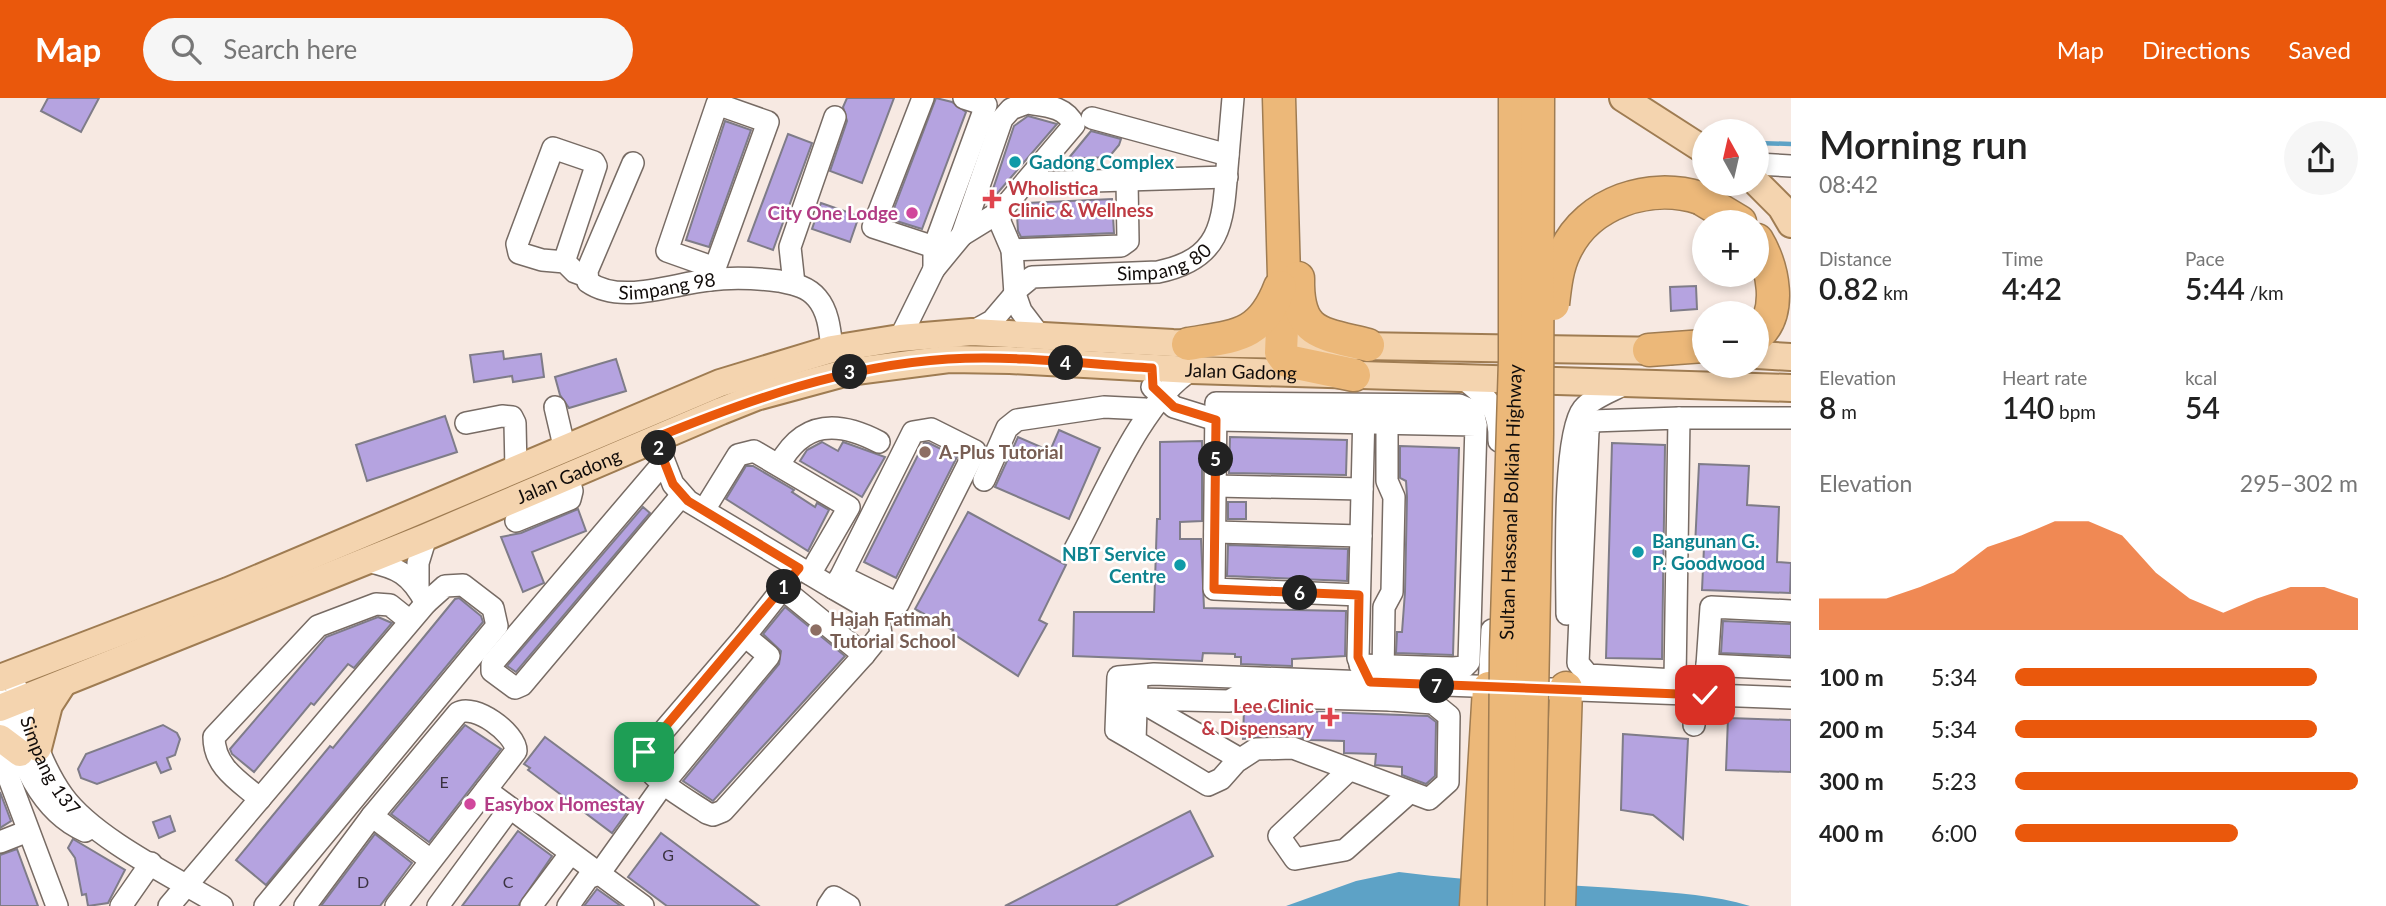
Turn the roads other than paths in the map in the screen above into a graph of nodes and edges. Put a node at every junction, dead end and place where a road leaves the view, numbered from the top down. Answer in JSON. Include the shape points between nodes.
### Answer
{"nodes":[{"id":1,"x":923,"y":98,"type":"edge"},
{"id":2,"x":964,"y":98,"type":"edge"},
{"id":3,"x":1233,"y":98,"type":"edge"},
{"id":4,"x":1279,"y":98,"type":"edge"},
{"id":5,"x":1300,"y":98,"type":"edge"},
{"id":6,"x":1515,"y":98,"type":"edge"},
{"id":7,"x":1538,"y":98,"type":"edge"},
{"id":8,"x":1623,"y":98,"type":"edge"},
{"id":9,"x":835,"y":117,"type":"dead end"},
{"id":10,"x":1092,"y":118,"type":"dead end"},
{"id":11,"x":1692,"y":142,"type":"edge"},
{"id":12,"x":1228,"y":155,"type":"junction"},
{"id":13,"x":633,"y":163,"type":"dead end"},
{"id":14,"x":1769,"y":165,"type":"edge"},
{"id":15,"x":1791,"y":166,"type":"edge"},
{"id":16,"x":1227,"y":177,"type":"junction"},
{"id":17,"x":1127,"y":180,"type":"junction"},
{"id":18,"x":1026,"y":183,"type":"junction"},
{"id":19,"x":1769,"y":195,"type":"edge"},
{"id":20,"x":1724,"y":210,"type":"edge"},
{"id":21,"x":1001,"y":211,"type":"junction"},
{"id":22,"x":1791,"y":224,"type":"edge"},
{"id":23,"x":962,"y":235,"type":"junction"},
{"id":24,"x":934,"y":247,"type":"junction"},
{"id":25,"x":1012,"y":250,"type":"junction"},
{"id":26,"x":565,"y":262,"type":"junction"},
{"id":27,"x":934,"y":269,"type":"junction"},
{"id":28,"x":713,"y":274,"type":"junction"},
{"id":29,"x":1769,"y":275,"type":"edge"},
{"id":30,"x":1284,"y":277,"type":"junction"},
{"id":31,"x":590,"y":281,"type":"junction"},
{"id":32,"x":794,"y":284,"type":"junction"},
{"id":33,"x":1015,"y":293,"type":"junction"},
{"id":34,"x":1769,"y":318,"type":"edge"},
{"id":35,"x":972,"y":332,"type":"junction"},
{"id":36,"x":1040,"y":336,"type":"junction"},
{"id":37,"x":900,"y":338,"type":"junction"},
{"id":38,"x":1281,"y":344,"type":"junction"},
{"id":39,"x":1368,"y":345,"type":"junction"},
{"id":40,"x":1692,"y":347,"type":"edge"},
{"id":41,"x":832,"y":349,"type":"junction"},
{"id":42,"x":1649,"y":350,"type":"junction"},
{"id":43,"x":1692,"y":352,"type":"edge"},
{"id":44,"x":1769,"y":356,"type":"edge"},
{"id":45,"x":1190,"y":357,"type":"junction"},
{"id":46,"x":1791,"y":357,"type":"edge"},
{"id":47,"x":1464,"y":379,"type":"junction"},
{"id":48,"x":1156,"y":384,"type":"junction"},
{"id":49,"x":1625,"y":384,"type":"junction"},
{"id":50,"x":1791,"y":388,"type":"edge"},
{"id":51,"x":1537,"y":399,"type":"junction"},
{"id":52,"x":1361,"y":401,"type":"junction"},
{"id":53,"x":555,"y":407,"type":"dead end"},
{"id":54,"x":1104,"y":407,"type":"junction"},
{"id":55,"x":1216,"y":411,"type":"junction"},
{"id":56,"x":1387,"y":414,"type":"junction"},
{"id":57,"x":1144,"y":416,"type":"junction"},
{"id":58,"x":1679,"y":418,"type":"junction"},
{"id":59,"x":1791,"y":418,"type":"edge"},
{"id":60,"x":466,"y":423,"type":"dead end"},
{"id":61,"x":879,"y":442,"type":"dead end"},
{"id":62,"x":565,"y":450,"type":"junction"},
{"id":63,"x":660,"y":450,"type":"junction"},
{"id":64,"x":779,"y":465,"type":"junction"},
{"id":65,"x":516,"y":470,"type":"junction"},
{"id":66,"x":568,"y":476,"type":"junction"},
{"id":67,"x":984,"y":480,"type":"dead end"},
{"id":68,"x":1216,"y":486,"type":"junction"},
{"id":69,"x":1362,"y":489,"type":"junction"},
{"id":70,"x":682,"y":495,"type":"junction"},
{"id":71,"x":704,"y":510,"type":"junction"},
{"id":72,"x":516,"y":521,"type":"dead end"},
{"id":73,"x":1215,"y":532,"type":"junction"},
{"id":74,"x":1471,"y":535,"type":"junction"},
{"id":75,"x":1361,"y":536,"type":"junction"},
{"id":76,"x":426,"y":537,"type":"junction"},
{"id":77,"x":1497,"y":537,"type":"junction"},
{"id":78,"x":1575,"y":539,"type":"junction"},
{"id":79,"x":1075,"y":549,"type":"dead end"},
{"id":80,"x":367,"y":561,"type":"junction"},
{"id":81,"x":805,"y":571,"type":"junction"},
{"id":82,"x":837,"y":582,"type":"junction"},
{"id":83,"x":783,"y":589,"type":"junction"},
{"id":84,"x":228,"y":591,"type":"junction"},
{"id":85,"x":422,"y":595,"type":"junction"},
{"id":86,"x":1359,"y":595,"type":"junction"},
{"id":87,"x":262,"y":604,"type":"junction"},
{"id":88,"x":1791,"y":611,"type":"edge"},
{"id":89,"x":410,"y":621,"type":"junction"},
{"id":90,"x":745,"y":636,"type":"junction"},
{"id":91,"x":864,"y":655,"type":"junction"},
{"id":92,"x":1707,"y":665,"type":"junction"},
{"id":93,"x":1791,"y":669,"type":"edge"},
{"id":94,"x":6,"y":676,"type":"edge"},
{"id":95,"x":1377,"y":679,"type":"junction"},
{"id":96,"x":62,"y":684,"type":"junction"},
{"id":97,"x":1136,"y":688,"type":"junction"},
{"id":98,"x":1489,"y":688,"type":"junction"},
{"id":99,"x":1566,"y":688,"type":"junction"},
{"id":100,"x":1701,"y":695,"type":"junction"},
{"id":101,"x":1791,"y":698,"type":"edge"},
{"id":102,"x":6,"y":704,"type":"edge"},
{"id":103,"x":1694,"y":725,"type":"dead end"},
{"id":104,"x":12,"y":751,"type":"edge"},
{"id":105,"x":1240,"y":759,"type":"junction"},
{"id":106,"x":1349,"y":770,"type":"junction"},
{"id":107,"x":664,"y":783,"type":"junction"},
{"id":108,"x":486,"y":790,"type":"junction"},
{"id":109,"x":1409,"y":793,"type":"junction"},
{"id":110,"x":260,"y":799,"type":"junction"},
{"id":111,"x":510,"y":808,"type":"junction"},
{"id":112,"x":372,"y":816,"type":"junction"},
{"id":113,"x":28,"y":831,"type":"junction"},
{"id":114,"x":0,"y":842,"type":"edge"},
{"id":115,"x":570,"y":854,"type":"junction"},
{"id":116,"x":429,"y":859,"type":"junction"},
{"id":117,"x":151,"y":863,"type":"junction"},
{"id":118,"x":599,"y":874,"type":"junction"},
{"id":119,"x":178,"y":894,"type":"edge"},
{"id":120,"x":57,"y":906,"type":"edge"},
{"id":121,"x":121,"y":906,"type":"edge"},
{"id":122,"x":198,"y":906,"type":"edge"},
{"id":123,"x":222,"y":906,"type":"edge"},
{"id":124,"x":265,"y":906,"type":"edge"},
{"id":125,"x":305,"y":906,"type":"edge"},
{"id":126,"x":396,"y":906,"type":"edge"},
{"id":127,"x":438,"y":906,"type":"edge"},
{"id":128,"x":531,"y":906,"type":"edge"},
{"id":129,"x":568,"y":906,"type":"edge"},
{"id":130,"x":643,"y":906,"type":"edge"},
{"id":131,"x":1476,"y":906,"type":"edge"},
{"id":132,"x":1504,"y":906,"type":"edge"},
{"id":133,"x":1528,"y":906,"type":"edge"},
{"id":134,"x":1559,"y":906,"type":"edge"}],
"edges":[{"from":1,"to":24,"type":"street","via":[[873,227]]},
{"from":2,"to":24,"type":"street","via":[[986,105]]},
{"from":3,"to":12,"type":"street","name":"Simpang 80"},
{"from":4,"to":30,"type":"highway"},
{"from":5,"to":39,"type":"highway","via":[[1300,310],[1310,327],[1322,334]]},
{"from":6,"to":132,"type":"highway","name":"Sultan Hassanal Bolkiah Highway","bridge":true,"via":[[1515,360]]},
{"from":7,"to":51,"type":"highway","name":"Sultan Hassanal Bolkiah Highway","bridge":true},
{"from":8,"to":11,"type":"main road"},
{"from":9,"to":32,"type":"street","via":[[790,247]]},
{"from":10,"to":12,"type":"street"},
{"from":12,"to":16,"type":"street","name":"Simpang 80"},
{"from":13,"to":31,"type":"street"},
{"from":14,"to":15,"type":"street"},
{"from":16,"to":17,"type":"street"},
{"from":16,"to":33,"type":"street","name":"Simpang 80","via":[[1222,223],[1215,239],[1193,261],[1158,272],[1032,277]]},
{"from":17,"to":18,"type":"street"},
{"from":17,"to":25,"type":"street","via":[[1128,241],[1121,246]]},
{"from":18,"to":21,"type":"street"},
{"from":18,"to":23,"type":"street","via":[[1074,125],[1059,109],[1021,104],[1002,119]]},
{"from":19,"to":22,"type":"main road"},
{"from":20,"to":51,"type":"highway","bridge":true,"via":[[1700,198],[1667,191],[1636,195],[1601,212],[1573,237],[1559,266]]},
{"from":21,"to":23,"type":"street"},
{"from":21,"to":25,"type":"street","via":[[1000,222]]},
{"from":23,"to":27,"type":"street"},
{"from":24,"to":27,"type":"street"},
{"from":25,"to":33,"type":"street"},
{"from":26,"to":26,"type":"street","via":[[596,166],[554,148],[517,244],[519,253]]},
{"from":26,"to":31,"type":"street"},
{"from":27,"to":37,"type":"street"},
{"from":28,"to":28,"type":"street","via":[[768,122],[717,104],[667,251]]},
{"from":28,"to":31,"type":"street","name":"Simpang 98","via":[[626,293]]},
{"from":28,"to":32,"type":"street","name":"Simpang 98"},
{"from":29,"to":34,"type":"highway"},
{"from":30,"to":38,"type":"highway"},
{"from":30,"to":45,"type":"highway","via":[[1273,306],[1255,328]]},
{"from":32,"to":41,"type":"street","via":[[818,299],[827,317]]},
{"from":33,"to":35,"type":"street","name":"Simpang 80","via":[[992,321]]},
{"from":33,"to":36,"type":"street","via":[[1021,311]]},
{"from":35,"to":36,"type":"main road","name":"Jalan Gadong"},
{"from":35,"to":37,"type":"main road","name":"Jalan Gadong"},
{"from":36,"to":45,"type":"main road","name":"Jalan Gadong"},
{"from":37,"to":41,"type":"main road","name":"Jalan Gadong"},
{"from":38,"to":39,"type":"main road","name":"Jalan Gadong"},
{"from":38,"to":45,"type":"main road","name":"Jalan Gadong"},
{"from":38,"to":52,"type":"highway","via":[[1287,361]]},
{"from":39,"to":42,"type":"main road","name":"Jalan Gadong"},
{"from":40,"to":42,"type":"highway"},
{"from":41,"to":62,"type":"main road","name":"Jalan Gadong","via":[[720,383]]},
{"from":42,"to":43,"type":"main road","name":"Jalan Gadong"},
{"from":44,"to":46,"type":"main road"},
{"from":45,"to":48,"type":"main road","name":"Jalan Gadong"},
{"from":45,"to":52,"type":"main road","name":"Jalan Gadong"},
{"from":47,"to":49,"type":"main road","name":"Jalan Gadong"},
{"from":47,"to":52,"type":"main road","name":"Jalan Gadong"},
{"from":47,"to":77,"type":"street","via":[[1497,412]]},
{"from":48,"to":54,"type":"street","via":[[1133,399]]},
{"from":48,"to":55,"type":"street","via":[[1174,407]]},
{"from":48,"to":57,"type":"street"},
{"from":48,"to":63,"type":"main road","name":"Jalan Gadong","via":[[1010,360],[901,364],[787,388]]},
{"from":49,"to":50,"type":"main road","name":"Jalan Gadong"},
{"from":49,"to":78,"type":"street","via":[[1584,407],[1577,419],[1573,433]]},
{"from":51,"to":133,"type":"highway","name":"Sultan Hassanal Bolkiah Highway","bridge":true},
{"from":52,"to":55,"type":"street"},
{"from":52,"to":56,"type":"street"},
{"from":52,"to":69,"type":"street"},
{"from":53,"to":62,"type":"street"},
{"from":54,"to":57,"type":"street"},
{"from":54,"to":67,"type":"street","via":[[1017,420],[1007,428]]},
{"from":55,"to":68,"type":"street"},
{"from":56,"to":74,"type":"street","via":[[1476,425]]},
{"from":56,"to":95,"type":"street","via":[[1387,481],[1394,497],[1392,592],[1384,607]]},
{"from":57,"to":79,"type":"street"},
{"from":58,"to":59,"type":"street"},
{"from":58,"to":78,"type":"street","via":[[1592,421]]},
{"from":58,"to":78,"type":"street","via":[[1675,680],[1588,676],[1581,671],[1577,663]]},
{"from":60,"to":65,"type":"street","via":[[512,418]]},
{"from":61,"to":64,"type":"street","via":[[849,428],[829,429],[797,439]]},
{"from":62,"to":65,"type":"main road","name":"Jalan Gadong"},
{"from":63,"to":66,"type":"main road","name":"Jalan Gadong"},
{"from":63,"to":70,"type":"street"},
{"from":63,"to":70,"type":"street","via":[[492,664],[492,671],[515,688],[522,685]]},
{"from":64,"to":71,"type":"street","via":[[754,451],[738,455]]},
{"from":64,"to":81,"type":"street","via":[[849,507]]},
{"from":65,"to":84,"type":"main road","name":"Jalan Gadong"},
{"from":66,"to":72,"type":"street","via":[[570,499]]},
{"from":66,"to":76,"type":"main road","name":"Jalan Gadong"},
{"from":68,"to":69,"type":"street"},
{"from":68,"to":73,"type":"street"},
{"from":69,"to":75,"type":"street"},
{"from":70,"to":71,"type":"street"},
{"from":71,"to":81,"type":"street"},
{"from":73,"to":75,"type":"street"},
{"from":73,"to":86,"type":"street","via":[[1214,589]]},
{"from":74,"to":77,"type":"street"},
{"from":74,"to":95,"type":"street","via":[[1469,662],[1464,667]]},
{"from":75,"to":86,"type":"street"},
{"from":76,"to":80,"type":"main road","name":"Jalan Gadong"},
{"from":76,"to":85,"type":"street","via":[[418,563]]},
{"from":77,"to":78,"type":"street"},
{"from":77,"to":98,"type":"street"},
{"from":78,"to":99,"type":"street"},
{"from":80,"to":85,"type":"street","via":[[398,568]]},
{"from":80,"to":87,"type":"main road","name":"Jalan Gadong"},
{"from":81,"to":82,"type":"street"},
{"from":81,"to":83,"type":"street"},
{"from":82,"to":82,"type":"street","via":[[898,604],[975,451],[932,429],[913,432]]},
{"from":82,"to":91,"type":"street","via":[[881,620],[881,634]]},
{"from":83,"to":90,"type":"street"},
{"from":83,"to":91,"type":"street"},
{"from":84,"to":87,"type":"main road"},
{"from":84,"to":94,"type":"main road","name":"Jalan Gadong"},
{"from":85,"to":89,"type":"street"},
{"from":85,"to":124,"type":"street","via":[[463,585],[493,608],[497,626]]},
{"from":86,"to":95,"type":"street","via":[[1358,657]]},
{"from":87,"to":96,"type":"main road","name":"Jalan Gadong"},
{"from":88,"to":92,"type":"street","via":[[1711,607]]},
{"from":89,"to":110,"type":"street"},
{"from":89,"to":110,"type":"street","via":[[390,605],[376,604],[318,626],[214,737],[219,763]]},
{"from":90,"to":107,"type":"street","via":[[644,752],[646,769]]},
{"from":90,"to":107,"type":"street","via":[[769,656]]},
{"from":91,"to":107,"type":"street","via":[[718,814],[707,813]]},
{"from":92,"to":93,"type":"street"},
{"from":92,"to":100,"type":"street"},
{"from":94,"to":102,"type":"street","name":"Simpang 137"},
{"from":95,"to":97,"type":"street","via":[[1154,674]]},
{"from":95,"to":98,"type":"street"},
{"from":95,"to":109,"type":"street","via":[[1433,702],[1444,709],[1451,723],[1448,782],[1429,799]]},
{"from":96,"to":102,"type":"main road","name":"Jalan Gadong"},
{"from":96,"to":104,"type":"main road"},
{"from":97,"to":105,"type":"street"},
{"from":97,"to":105,"type":"street","via":[[1118,677],[1115,730],[1208,785],[1221,779]]},
{"from":98,"to":99,"type":"street"},
{"from":98,"to":131,"type":"highway"},
{"from":99,"to":100,"type":"street"},
{"from":99,"to":134,"type":"highway"},
{"from":100,"to":101,"type":"street"},
{"from":100,"to":103,"type":"street"},
{"from":102,"to":104,"type":"street","name":"Simpang 137"},
{"from":104,"to":113,"type":"street"},
{"from":104,"to":117,"type":"street","name":"Simpang 137","via":[[43,799],[61,817]]},
{"from":105,"to":106,"type":"street","via":[[1256,749],[1293,748]]},
{"from":106,"to":109,"type":"street"},
{"from":106,"to":109,"type":"street","via":[[1279,836],[1294,859],[1345,850]]},
{"from":107,"to":118,"type":"street"},
{"from":108,"to":111,"type":"street"},
{"from":108,"to":112,"type":"street","via":[[516,751],[516,743],[475,710],[466,709]]},
{"from":108,"to":116,"type":"street"},
{"from":110,"to":119,"type":"street"},
{"from":111,"to":115,"type":"street"},
{"from":111,"to":127,"type":"street"},
{"from":112,"to":116,"type":"street"},
{"from":112,"to":125,"type":"street"},
{"from":113,"to":114,"type":"street"},
{"from":113,"to":120,"type":"street"},
{"from":115,"to":118,"type":"street"},
{"from":115,"to":128,"type":"street"},
{"from":116,"to":126,"type":"street"},
{"from":117,"to":119,"type":"street","name":"Simpang 137"},
{"from":117,"to":121,"type":"street"},
{"from":118,"to":129,"type":"street","via":[[588,878]]},
{"from":118,"to":130,"type":"street"},
{"from":119,"to":122,"type":"street"},
{"from":119,"to":123,"type":"street","name":"Simpang 137"}]}
